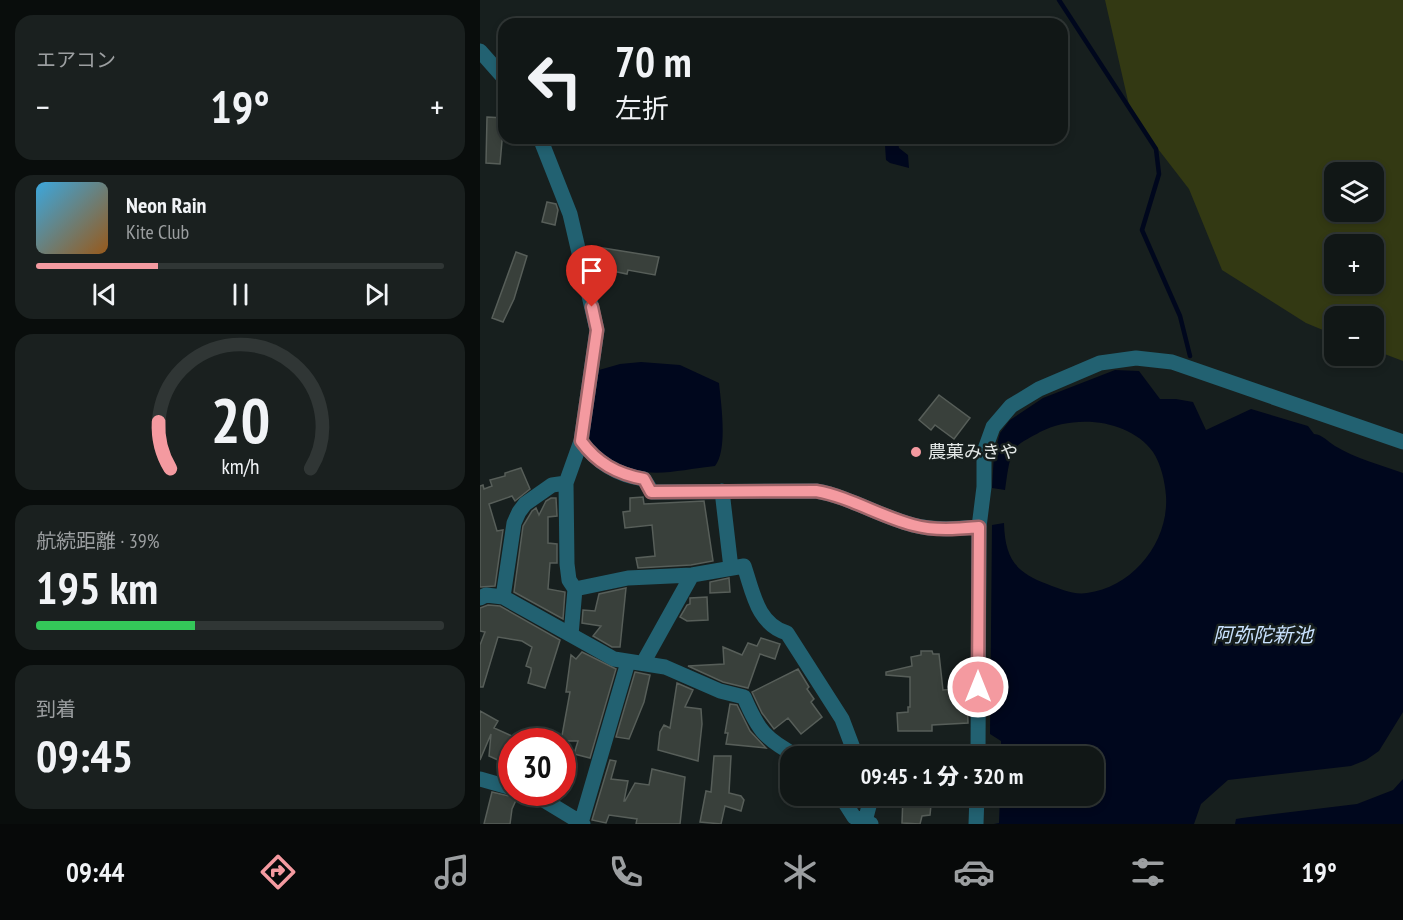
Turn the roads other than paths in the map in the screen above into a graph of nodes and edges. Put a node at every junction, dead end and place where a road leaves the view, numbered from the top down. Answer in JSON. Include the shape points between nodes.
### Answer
{"nodes":[{"id":1,"x":480,"y":51,"type":"edge"},
{"id":2,"x":498,"y":71,"type":"edge"},
{"id":3,"x":542,"y":144,"type":"edge"},
{"id":4,"x":581,"y":441,"type":"junction"},
{"id":5,"x":1403,"y":442,"type":"edge"},
{"id":6,"x":566,"y":483,"type":"junction"},
{"id":7,"x":722,"y":491,"type":"junction"},
{"id":8,"x":979,"y":527,"type":"junction"},
{"id":9,"x":731,"y":568,"type":"junction"},
{"id":10,"x":692,"y":575,"type":"junction"},
{"id":11,"x":575,"y":590,"type":"junction"},
{"id":12,"x":503,"y":597,"type":"junction"},
{"id":13,"x":480,"y":598,"type":"edge"},
{"id":14,"x":571,"y":635,"type":"junction"},
{"id":15,"x":636,"y":662,"type":"junction"},
{"id":16,"x":852,"y":746,"type":"edge"},
{"id":17,"x":978,"y":746,"type":"edge"},
{"id":18,"x":780,"y":747,"type":"edge"},
{"id":19,"x":480,"y":779,"type":"edge"},
{"id":20,"x":498,"y":784,"type":"edge"},
{"id":21,"x":553,"y":806,"type":"edge"},
{"id":22,"x":847,"y":806,"type":"edge"},
{"id":23,"x":869,"y":806,"type":"edge"},
{"id":24,"x":977,"y":806,"type":"edge"},
{"id":25,"x":868,"y":823,"type":"edge"},
{"id":26,"x":582,"y":824,"type":"edge"},
{"id":27,"x":976,"y":824,"type":"edge"}],
"edges":[{"from":1,"to":2,"type":"street"},
{"from":3,"to":4,"type":"street","via":[[570,214],[597,330]]},
{"from":4,"to":6,"type":"street"},
{"from":4,"to":7,"type":"street","via":[[590,454],[608,467],[644,479],[651,492]]},
{"from":5,"to":8,"type":"street","via":[[1172,362],[1136,358],[1100,363],[1039,389],[1011,406],[993,427],[984,452]]},
{"from":6,"to":11,"type":"street","via":[[568,580]]},
{"from":6,"to":12,"type":"street","via":[[552,485],[519,512]]},
{"from":7,"to":8,"type":"street","via":[[816,491],[835,494],[915,526]]},
{"from":7,"to":9,"type":"street"},
{"from":8,"to":17,"type":"street"},
{"from":9,"to":10,"type":"street"},
{"from":9,"to":16,"type":"street","via":[[744,566],[758,610],[774,629],[787,633],[842,719]]},
{"from":10,"to":11,"type":"street","via":[[628,578]]},
{"from":10,"to":15,"type":"street"},
{"from":11,"to":14,"type":"street"},
{"from":12,"to":13,"type":"street"},
{"from":12,"to":14,"type":"street"},
{"from":14,"to":15,"type":"street","via":[[594,650]]},
{"from":15,"to":18,"type":"street","via":[[665,667],[720,692],[744,698],[756,726]]},
{"from":15,"to":26,"type":"street"},
{"from":19,"to":20,"type":"street"},
{"from":21,"to":26,"type":"street"},
{"from":22,"to":25,"type":"street","via":[[854,816]]},
{"from":23,"to":25,"type":"street"},
{"from":24,"to":27,"type":"street"}]}
